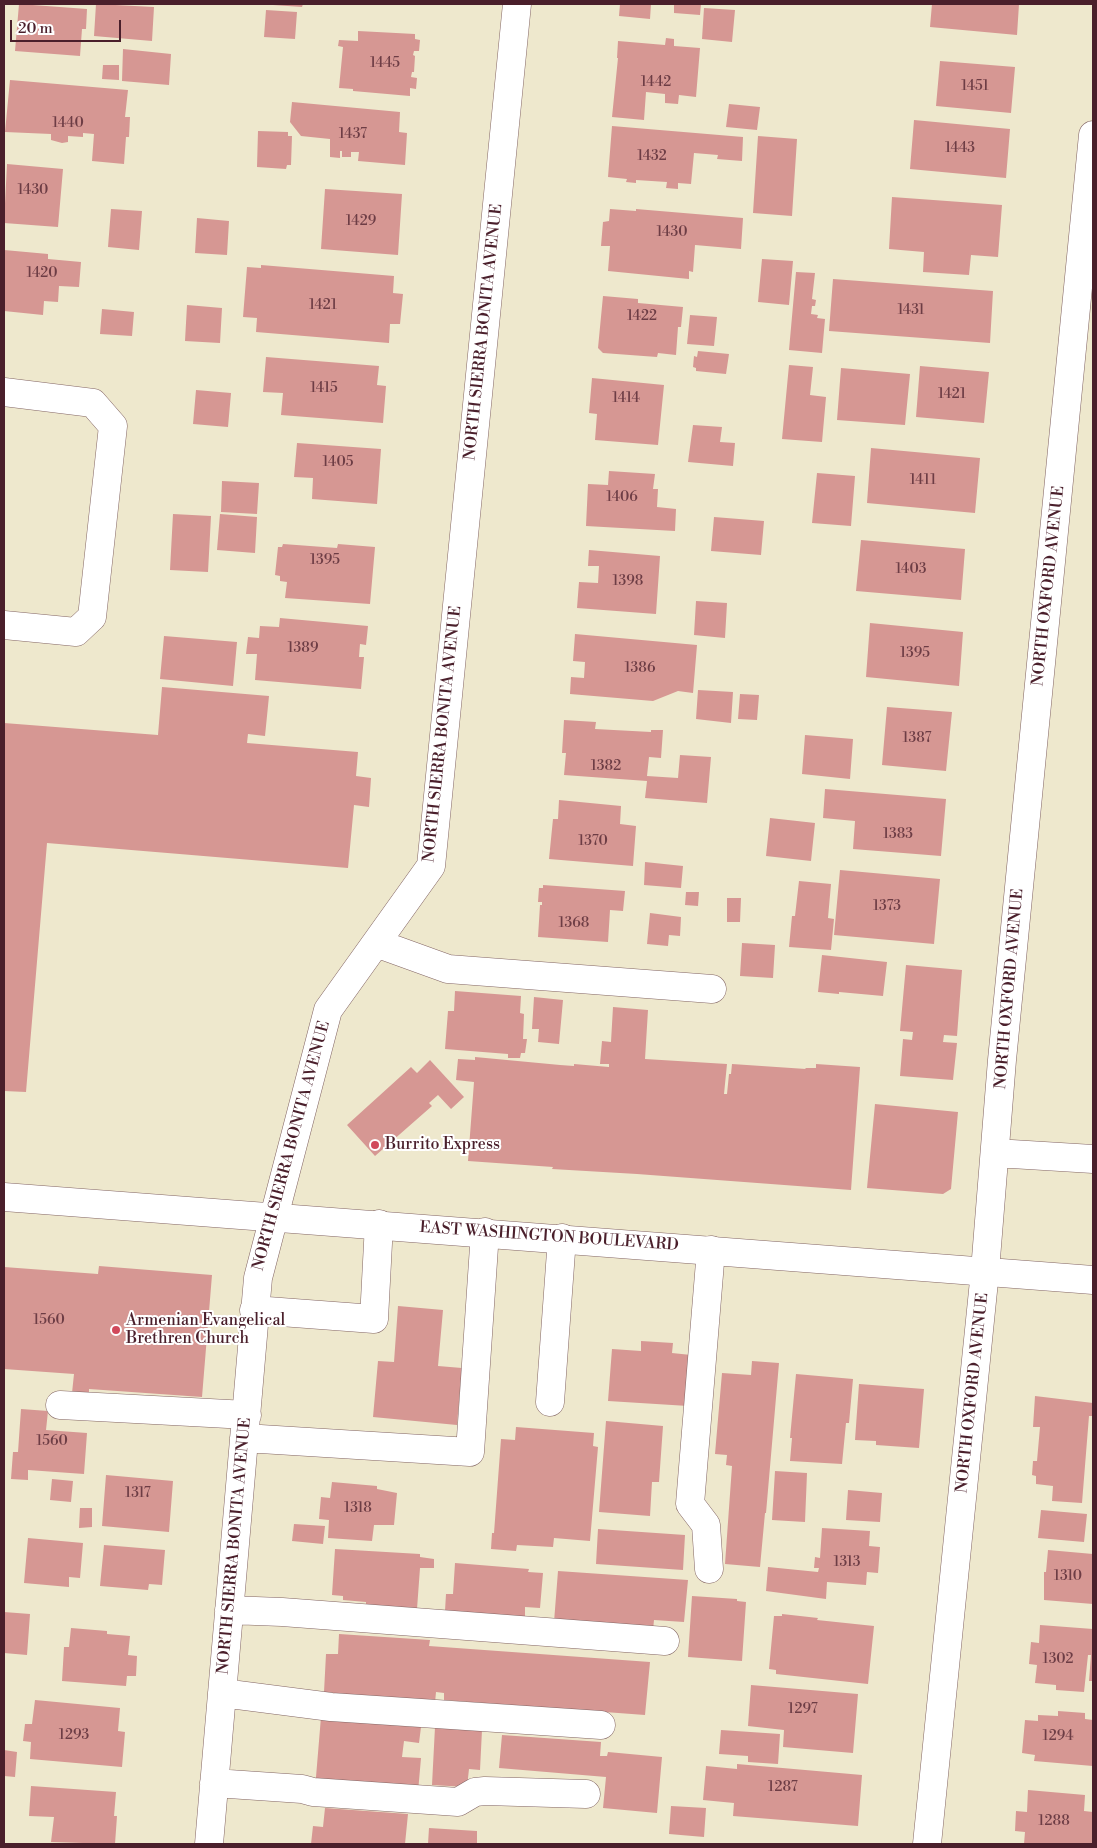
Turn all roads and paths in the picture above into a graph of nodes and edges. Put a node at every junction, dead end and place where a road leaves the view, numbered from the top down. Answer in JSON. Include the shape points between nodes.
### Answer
{"nodes":[{"id":1,"x":517,"y":4,"type":"edge"},
{"id":2,"x":1093,"y":135,"type":"edge"},
{"id":3,"x":4,"y":392,"type":"edge"},
{"id":4,"x":4,"y":625,"type":"edge"},
{"id":5,"x":376,"y":942,"type":"junction"},
{"id":6,"x":712,"y":989,"type":"dead end"},
{"id":7,"x":995,"y":1152,"type":"junction"},
{"id":8,"x":1093,"y":1159,"type":"edge"},
{"id":9,"x":4,"y":1197,"type":"edge"},
{"id":10,"x":273,"y":1216,"type":"junction"},
{"id":11,"x":379,"y":1224,"type":"junction"},
{"id":12,"x":485,"y":1232,"type":"junction"},
{"id":13,"x":562,"y":1238,"type":"junction"},
{"id":14,"x":711,"y":1250,"type":"junction"},
{"id":15,"x":986,"y":1271,"type":"junction"},
{"id":16,"x":1093,"y":1280,"type":"edge"},
{"id":17,"x":254,"y":1310,"type":"junction"},
{"id":18,"x":550,"y":1402,"type":"dead end"},
{"id":19,"x":60,"y":1405,"type":"dead end"},
{"id":20,"x":245,"y":1427,"type":"junction"},
{"id":21,"x":709,"y":1569,"type":"dead end"},
{"id":22,"x":228,"y":1610,"type":"junction"},
{"id":23,"x":665,"y":1641,"type":"dead end"},
{"id":24,"x":222,"y":1693,"type":"junction"},
{"id":25,"x":601,"y":1725,"type":"dead end"},
{"id":26,"x":214,"y":1783,"type":"junction"},
{"id":27,"x":586,"y":1794,"type":"dead end"},
{"id":28,"x":209,"y":1844,"type":"edge"},
{"id":29,"x":927,"y":1844,"type":"edge"}],
"edges":[{"from":1,"to":5,"type":"street","name":"NORTH SIERRA BONITA AVENUE","via":[[431,866]]},
{"from":2,"to":7,"type":"street","name":"NORTH OXFORD AVENUE"},
{"from":3,"to":4,"type":"street","via":[[93,403],[113,426],[92,617],[76,632]]},
{"from":5,"to":6,"type":"street","via":[[448,969]]},
{"from":5,"to":10,"type":"street","name":"NORTH SIERRA BONITA AVENUE","via":[[328,1010]]},
{"from":7,"to":8,"type":"street"},
{"from":7,"to":15,"type":"street","name":"NORTH OXFORD AVENUE"},
{"from":9,"to":10,"type":"street","name":"EAST WASHINGTON BOULEVARD"},
{"from":10,"to":11,"type":"street","name":"EAST WASHINGTON BOULEVARD"},
{"from":10,"to":17,"type":"street","name":"NORTH SIERRA BONITA AVENUE"},
{"from":11,"to":12,"type":"street","name":"EAST WASHINGTON BOULEVARD"},
{"from":11,"to":17,"type":"street","via":[[374,1319]]},
{"from":12,"to":13,"type":"street","name":"EAST WASHINGTON BOULEVARD"},
{"from":12,"to":20,"type":"street","via":[[470,1452]]},
{"from":13,"to":14,"type":"street","name":"EAST WASHINGTON BOULEVARD"},
{"from":13,"to":18,"type":"street"},
{"from":14,"to":15,"type":"street","name":"EAST WASHINGTON BOULEVARD"},
{"from":14,"to":21,"type":"street","via":[[690,1504],[706,1525]]},
{"from":15,"to":16,"type":"street","name":"EAST WASHINGTON BOULEVARD"},
{"from":15,"to":29,"type":"street","name":"NORTH OXFORD AVENUE"},
{"from":17,"to":20,"type":"street","name":"NORTH SIERRA BONITA AVENUE"},
{"from":19,"to":20,"type":"street"},
{"from":20,"to":22,"type":"street","name":"NORTH SIERRA BONITA AVENUE"},
{"from":22,"to":23,"type":"street"},
{"from":22,"to":24,"type":"street","name":"NORTH SIERRA BONITA AVENUE"},
{"from":24,"to":25,"type":"street","via":[[331,1707]]},
{"from":24,"to":26,"type":"street","name":"NORTH SIERRA BONITA AVENUE"},
{"from":26,"to":27,"type":"street","via":[[458,1802],[475,1792],[485,1791]]},
{"from":26,"to":28,"type":"street","name":"NORTH SIERRA BONITA AVENUE"}]}
